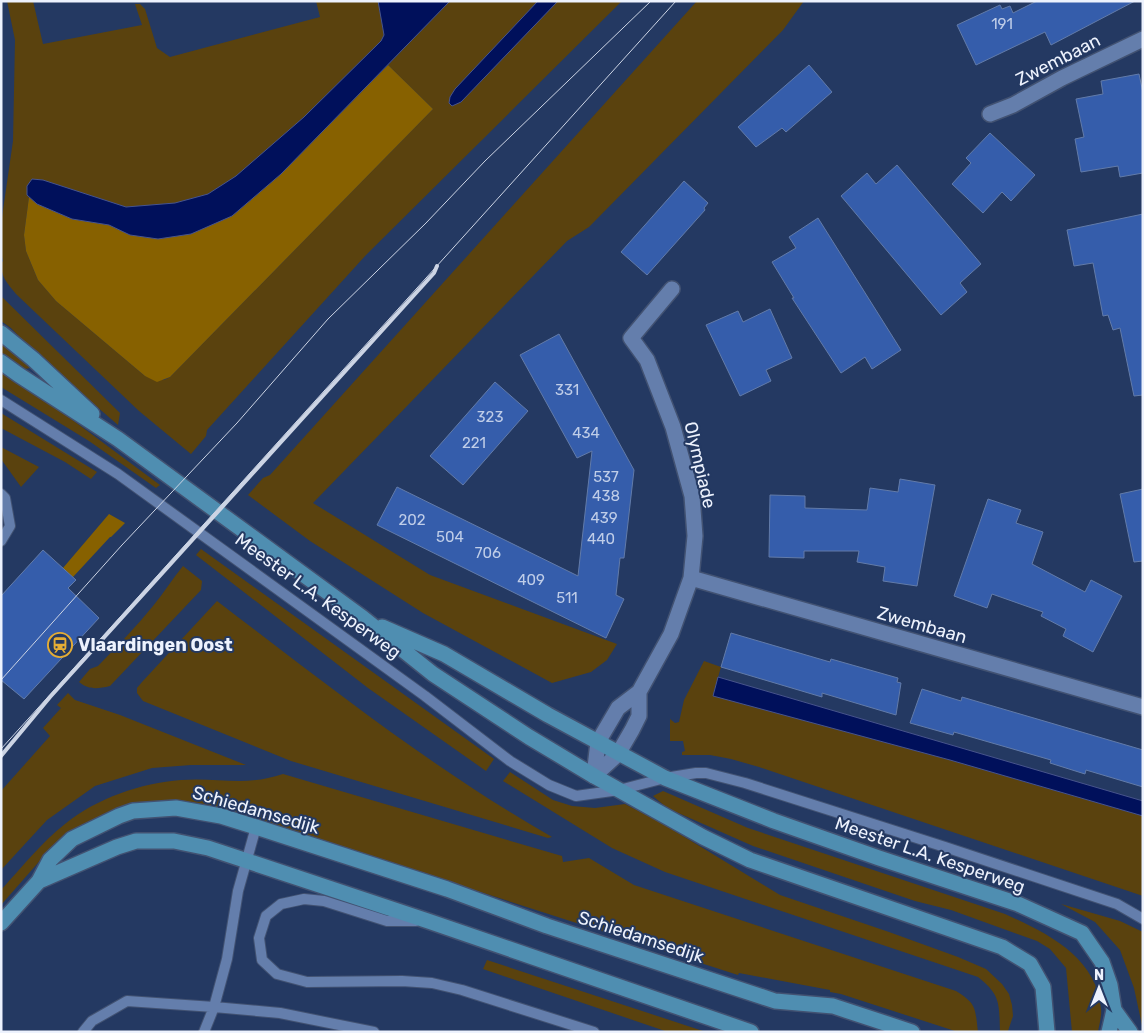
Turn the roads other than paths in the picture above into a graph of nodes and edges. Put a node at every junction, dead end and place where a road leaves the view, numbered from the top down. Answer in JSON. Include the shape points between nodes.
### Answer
{"nodes":[{"id":1,"x":1143,"y":39,"type":"edge"},
{"id":2,"x":990,"y":114,"type":"dead end"},
{"id":3,"x":672,"y":289,"type":"dead end"},
{"id":4,"x":1,"y":333,"type":"edge"},
{"id":5,"x":1,"y":362,"type":"edge"},
{"id":6,"x":1,"y":400,"type":"edge"},
{"id":7,"x":118,"y":439,"type":"junction"},
{"id":8,"x":1,"y":494,"type":"edge"},
{"id":9,"x":1,"y":541,"type":"edge"},
{"id":10,"x":691,"y":578,"type":"junction"},
{"id":11,"x":363,"y":618,"type":"junction"},
{"id":12,"x":639,"y":692,"type":"junction"},
{"id":13,"x":1143,"y":707,"type":"edge"},
{"id":14,"x":598,"y":742,"type":"junction"},
{"id":15,"x":618,"y":754,"type":"junction"},
{"id":16,"x":594,"y":776,"type":"junction"},
{"id":17,"x":665,"y":778,"type":"junction"},
{"id":18,"x":619,"y":790,"type":"junction"},
{"id":19,"x":256,"y":827,"type":"junction"},
{"id":20,"x":246,"y":860,"type":"junction"},
{"id":21,"x":39,"y":881,"type":"junction"},
{"id":22,"x":1143,"y":919,"type":"edge"},
{"id":23,"x":428,"y":921,"type":"junction"},
{"id":24,"x":1,"y":923,"type":"edge"},
{"id":25,"x":214,"y":1007,"type":"junction"},
{"id":26,"x":1114,"y":1010,"type":"junction"},
{"id":27,"x":82,"y":1032,"type":"edge"},
{"id":28,"x":204,"y":1032,"type":"edge"},
{"id":29,"x":374,"y":1032,"type":"edge"},
{"id":30,"x":594,"y":1032,"type":"edge"},
{"id":31,"x":751,"y":1032,"type":"edge"},
{"id":32,"x":912,"y":1032,"type":"edge"},
{"id":33,"x":1047,"y":1032,"type":"edge"},
{"id":34,"x":1109,"y":1032,"type":"edge"},
{"id":35,"x":1130,"y":1032,"type":"edge"}],
"edges":[{"from":1,"to":2,"type":"street","name":"Zwembaan"},
{"from":3,"to":10,"type":"street","name":"Olympiade","via":[[631,338],[647,360],[673,427],[692,496],[695,536]]},
{"from":4,"to":7,"type":"main road","name":"Meester L.A. Kesperweg"},
{"from":5,"to":7,"type":"main road","name":"Meester L.A. Kesperweg"},
{"from":6,"to":18,"type":"lane","name":"Meester L.A. Kesperweg","via":[[118,474],[510,761],[548,785],[576,796]]},
{"from":7,"to":11,"type":"main road","name":"Meester L.A. Kesperweg"},
{"from":8,"to":9,"type":"lane","via":[[6,498],[10,526]]},
{"from":10,"to":12,"type":"street","name":"Olympiade","via":[[671,634]]},
{"from":10,"to":13,"type":"street","name":"Zwembaan"},
{"from":11,"to":14,"type":"main road","name":"Meester L.A. Kesperweg","via":[[444,654]]},
{"from":11,"to":16,"type":"main road","name":"Meester L.A. Kesperweg","via":[[433,674]]},
{"from":12,"to":14,"type":"street","name":"Olympiade","via":[[618,708]]},
{"from":12,"to":15,"type":"street","name":"Olympiade","via":[[639,716]]},
{"from":14,"to":15,"type":"main road","name":"Meester L.A. Kesperweg"},
{"from":14,"to":16,"type":"street","name":"Olympiade"},
{"from":15,"to":16,"type":"street","name":"Olympiade"},
{"from":15,"to":17,"type":"main road","name":"Meester L.A. Kesperweg"},
{"from":16,"to":18,"type":"main road","name":"Meester L.A. Kesperweg"},
{"from":17,"to":18,"type":"lane","name":"Meester L.A. Kesperweg"},
{"from":17,"to":22,"type":"lane","name":"Meester L.A. Kesperweg","via":[[706,773],[745,783],[1117,904]]},
{"from":17,"to":26,"type":"main road","name":"Meester L.A. Kesperweg","via":[[783,824],[1018,904],[1082,933],[1102,962]]},
{"from":18,"to":33,"type":"main road","name":"Meester L.A. Kesperweg","via":[[750,860],[1002,947],[1030,964],[1043,987]]},
{"from":19,"to":20,"type":"lane"},
{"from":19,"to":21,"type":"main road","name":"Schiedamsedijk","via":[[221,816],[176,808],[133,811],[72,839],[50,860]]},
{"from":19,"to":32,"type":"main road","name":"Schiedamsedijk","via":[[775,1001],[832,1006]]},
{"from":20,"to":21,"type":"main road","via":[[174,841],[136,841]]},
{"from":20,"to":23,"type":"main road"},
{"from":20,"to":25,"type":"lane"},
{"from":21,"to":24,"type":"main road"},
{"from":23,"to":30,"type":"lane","via":[[387,921],[304,898],[281,904],[266,916],[259,938],[262,960],[277,974],[307,982],[432,983]]},
{"from":23,"to":31,"type":"main road"},
{"from":25,"to":27,"type":"lane","via":[[127,1001],[92,1021]]},
{"from":25,"to":28,"type":"lane"},
{"from":25,"to":29,"type":"lane","via":[[280,1013]]},
{"from":26,"to":34,"type":"main road","name":"Meester L.A. Kesperweg"},
{"from":26,"to":35,"type":"main road"}]}
